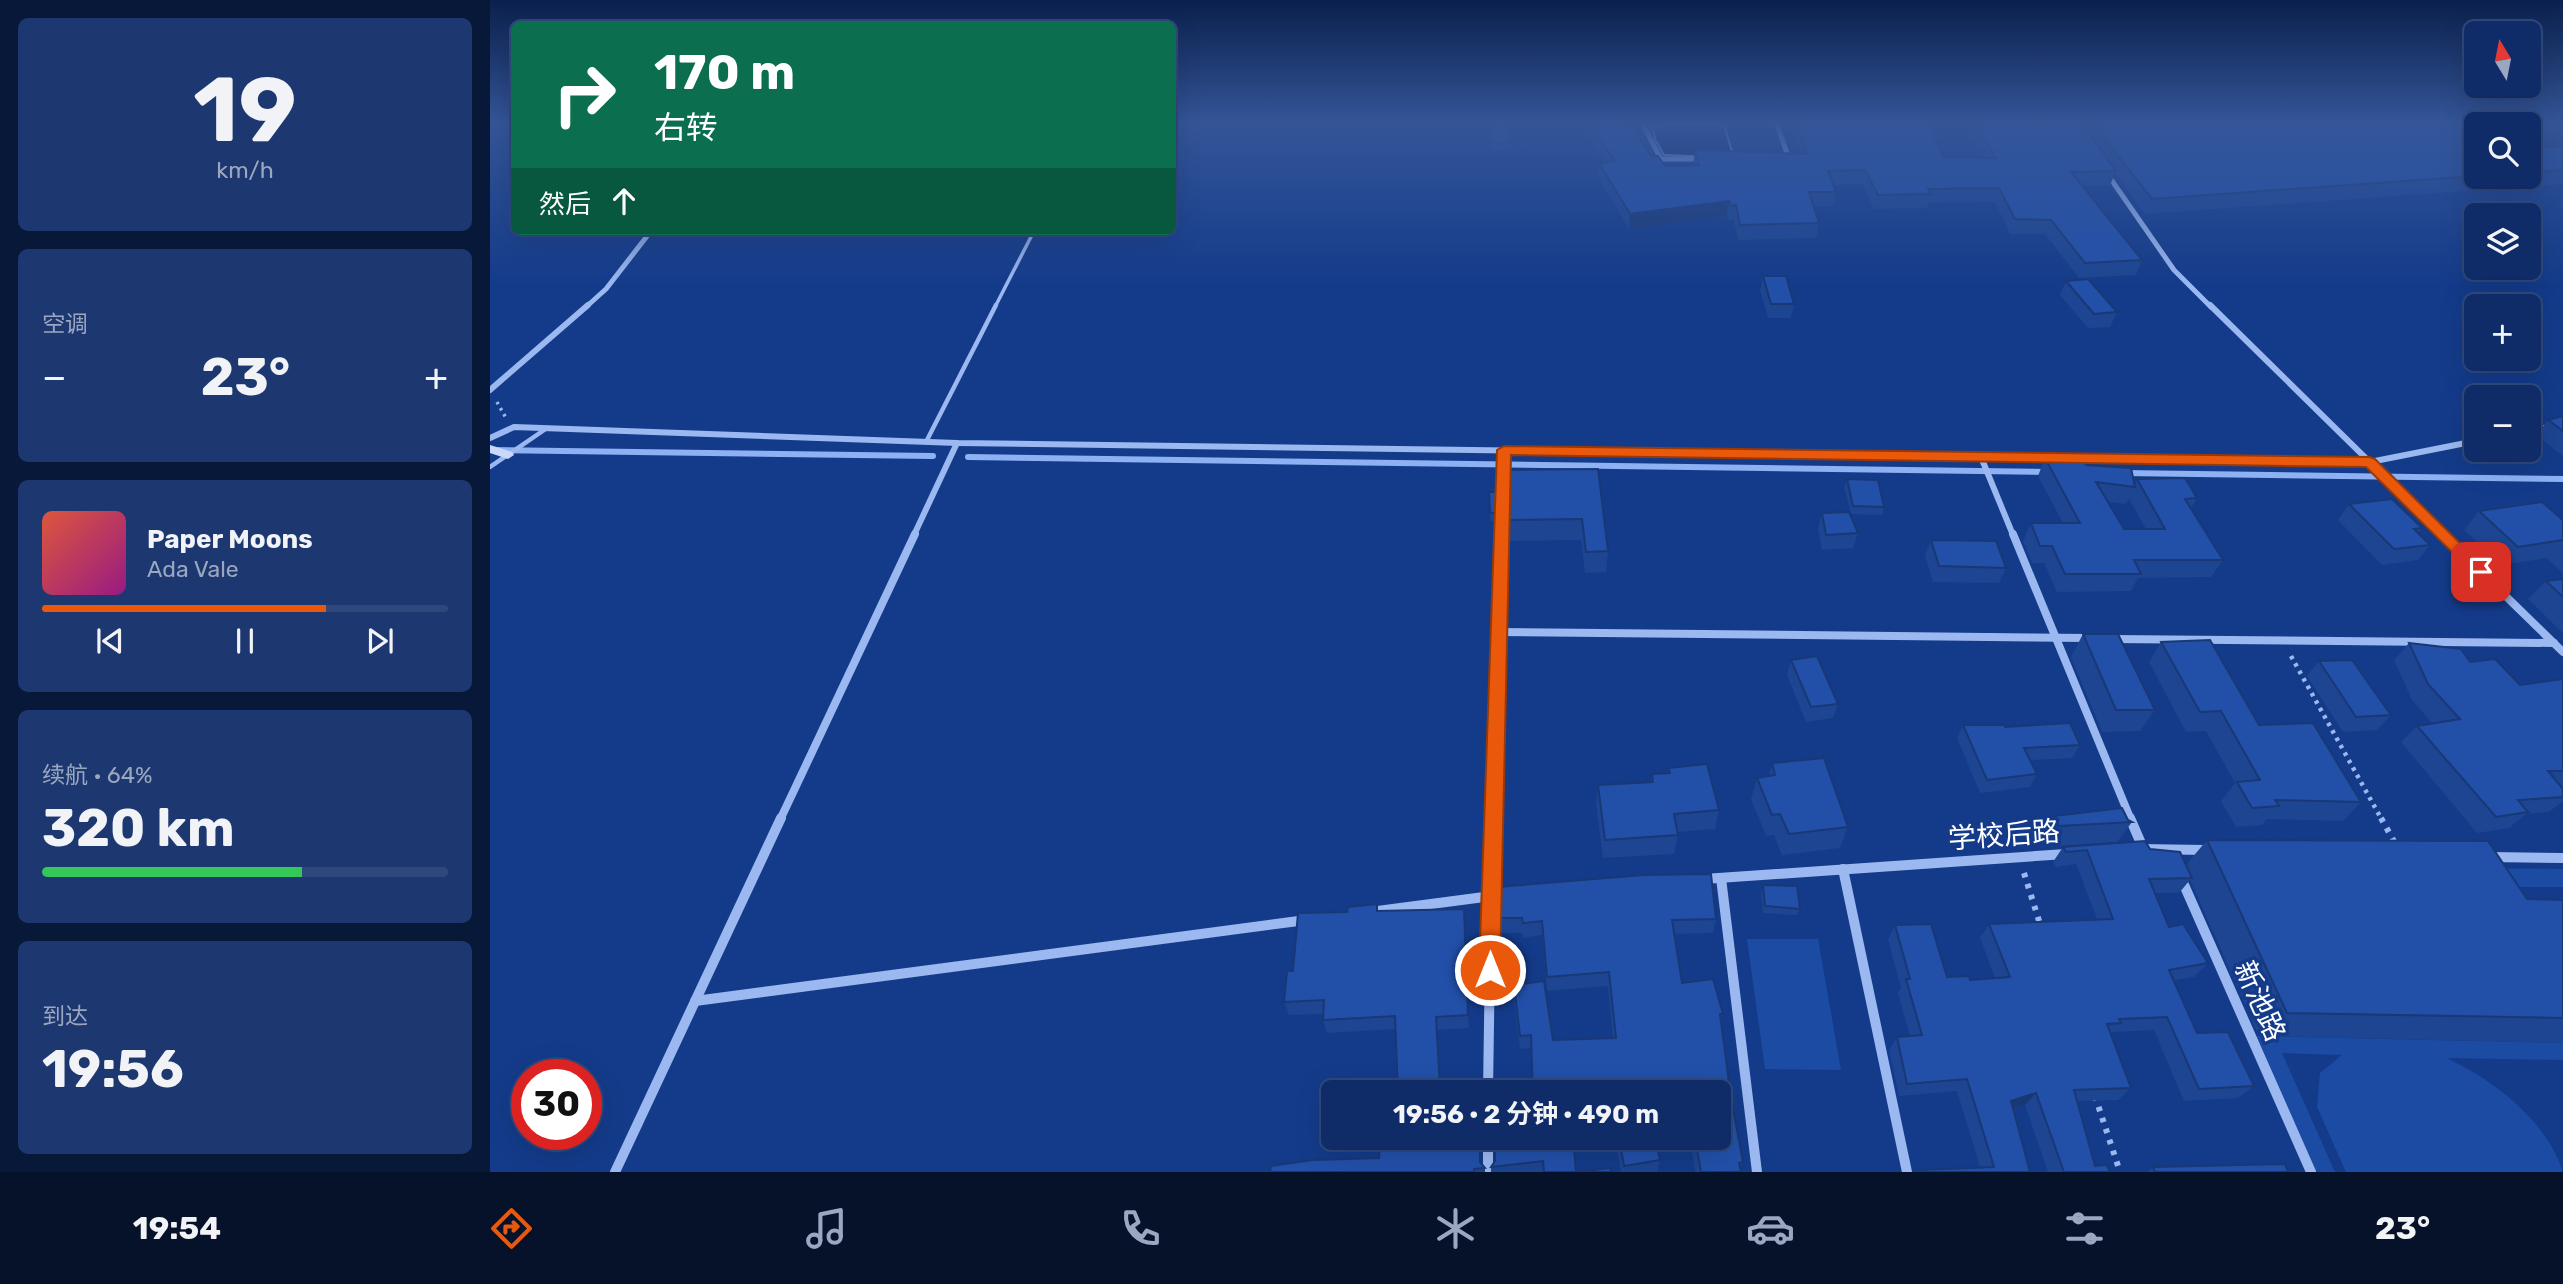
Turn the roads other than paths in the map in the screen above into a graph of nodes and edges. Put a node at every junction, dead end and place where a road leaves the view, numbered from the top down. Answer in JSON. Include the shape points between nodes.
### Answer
{"nodes":[{"id":1,"x":2110,"y":177,"type":"edge"},
{"id":2,"x":648,"y":235,"type":"edge"},
{"id":3,"x":1032,"y":235,"type":"edge"},
{"id":4,"x":490,"y":390,"type":"edge"},
{"id":5,"x":2563,"y":424,"type":"edge"},
{"id":6,"x":547,"y":428,"type":"junction"},
{"id":7,"x":2541,"y":428,"type":"edge"},
{"id":8,"x":491,"y":442,"type":"edge"},
{"id":9,"x":926,"y":442,"type":"junction"},
{"id":10,"x":957,"y":443,"type":"junction"},
{"id":11,"x":2464,"y":443,"type":"edge"},
{"id":12,"x":1504,"y":454,"type":"junction"},
{"id":13,"x":508,"y":455,"type":"junction"},
{"id":14,"x":1981,"y":457,"type":"junction"},
{"id":15,"x":2370,"y":462,"type":"junction"},
{"id":16,"x":490,"y":467,"type":"edge"},
{"id":17,"x":1498,"y":632,"type":"junction"},
{"id":18,"x":2056,"y":638,"type":"junction"},
{"id":19,"x":2554,"y":643,"type":"junction"},
{"id":20,"x":2563,"y":652,"type":"edge"},
{"id":21,"x":2143,"y":848,"type":"junction"},
{"id":22,"x":2130,"y":849,"type":"edge"},
{"id":23,"x":2168,"y":849,"type":"junction"},
{"id":24,"x":2209,"y":850,"type":"edge"},
{"id":25,"x":2074,"y":853,"type":"edge"},
{"id":26,"x":2482,"y":856,"type":"edge"},
{"id":27,"x":2563,"y":858,"type":"edge"},
{"id":28,"x":2174,"y":861,"type":"edge"},
{"id":29,"x":1843,"y":869,"type":"junction"},
{"id":30,"x":2179,"y":874,"type":"edge"},
{"id":31,"x":1721,"y":878,"type":"junction"},
{"id":32,"x":1694,"y":880,"type":"edge"},
{"id":33,"x":1522,"y":892,"type":"edge"},
{"id":34,"x":1490,"y":896,"type":"junction"},
{"id":35,"x":1353,"y":914,"type":"edge"},
{"id":36,"x":1312,"y":919,"type":"edge"},
{"id":37,"x":695,"y":1001,"type":"junction"},
{"id":38,"x":1488,"y":1080,"type":"edge"},
{"id":39,"x":1488,"y":1150,"type":"edge"},
{"id":40,"x":615,"y":1172,"type":"edge"},
{"id":41,"x":1488,"y":1172,"type":"edge"},
{"id":42,"x":1757,"y":1172,"type":"edge"},
{"id":43,"x":1907,"y":1172,"type":"edge"},
{"id":44,"x":2311,"y":1172,"type":"edge"}],
"edges":[{"from":1,"to":15,"type":"street","via":[[2174,270]]},
{"from":2,"to":4,"type":"street","via":[[606,289]]},
{"from":3,"to":9,"type":"lane"},
{"from":5,"to":7,"type":"street"},
{"from":6,"to":8,"type":"street","via":[[514,427]]},
{"from":6,"to":9,"type":"street"},
{"from":6,"to":13,"type":"lane"},
{"from":8,"to":13,"type":"main road"},
{"from":9,"to":10,"type":"street"},
{"from":10,"to":12,"type":"street"},
{"from":10,"to":37,"type":"street"},
{"from":11,"to":15,"type":"street"},
{"from":12,"to":14,"type":"street"},
{"from":12,"to":17,"type":"street"},
{"from":13,"to":16,"type":"lane"},
{"from":14,"to":15,"type":"street"},
{"from":14,"to":18,"type":"street"},
{"from":15,"to":19,"type":"street"},
{"from":17,"to":18,"type":"street"},
{"from":17,"to":34,"type":"street"},
{"from":18,"to":19,"type":"street"},
{"from":18,"to":21,"type":"street"},
{"from":19,"to":20,"type":"street"},
{"from":21,"to":22,"type":"street"},
{"from":21,"to":23,"type":"street"},
{"from":23,"to":24,"type":"street"},
{"from":23,"to":28,"type":"street"},
{"from":25,"to":29,"type":"street","name":"学校后路"},
{"from":26,"to":27,"type":"street"},
{"from":29,"to":31,"type":"street","name":"学校后路"},
{"from":29,"to":43,"type":"street"},
{"from":30,"to":44,"type":"street","name":"新池路"},
{"from":31,"to":32,"type":"street","name":"学校后路"},
{"from":31,"to":42,"type":"street"},
{"from":33,"to":34,"type":"street"},
{"from":34,"to":35,"type":"street"},
{"from":34,"to":38,"type":"street"},
{"from":36,"to":37,"type":"street"},
{"from":37,"to":40,"type":"street"},
{"from":39,"to":41,"type":"street"}]}
